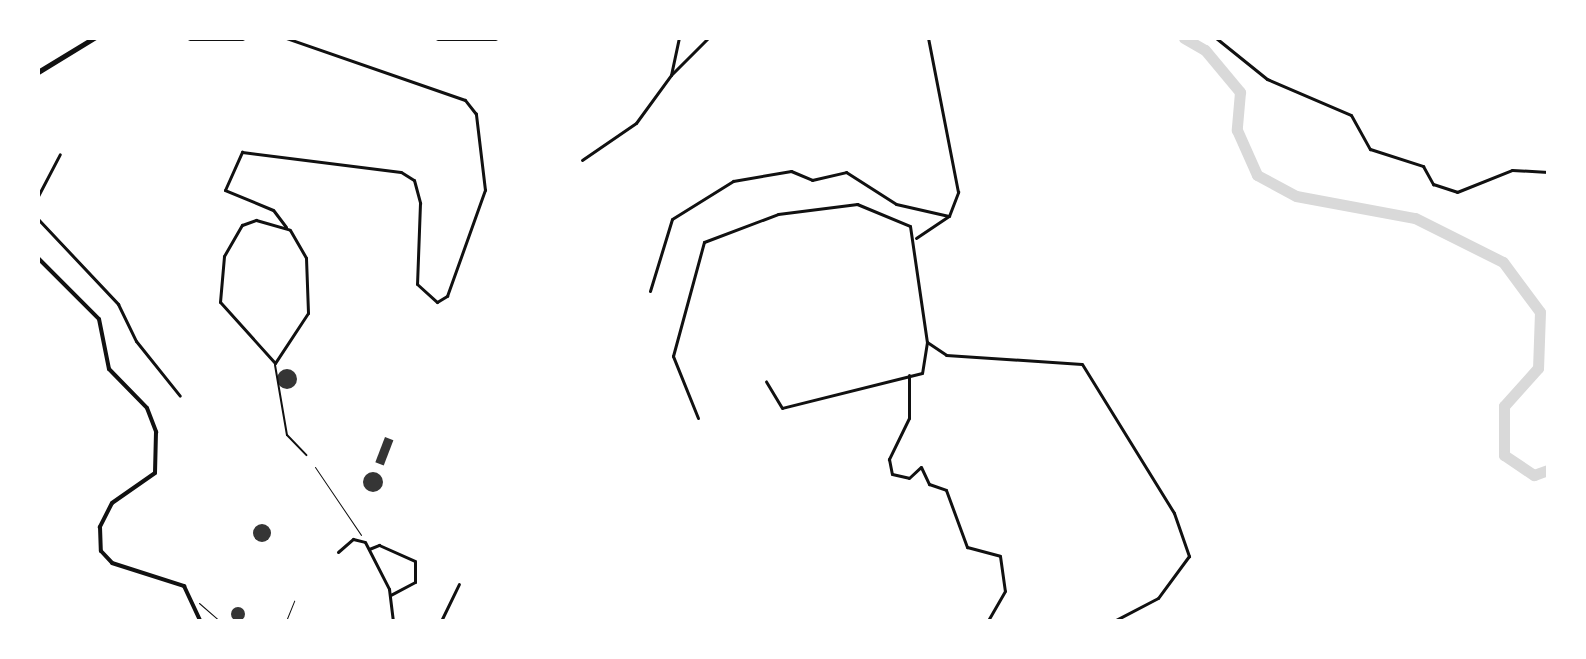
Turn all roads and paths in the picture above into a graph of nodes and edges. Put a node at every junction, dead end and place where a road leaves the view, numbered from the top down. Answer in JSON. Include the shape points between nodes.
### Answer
{"nodes":[{"id":1,"x":94,"y":38,"type":"edge"},
{"id":2,"x":190,"y":38,"type":"edge"},
{"id":3,"x":242,"y":38,"type":"edge"},
{"id":4,"x":286,"y":38,"type":"edge"},
{"id":5,"x":438,"y":38,"type":"edge"},
{"id":6,"x":495,"y":38,"type":"edge"},
{"id":7,"x":679,"y":38,"type":"edge"},
{"id":8,"x":708,"y":38,"type":"edge"},
{"id":9,"x":928,"y":38,"type":"edge"},
{"id":10,"x":1216,"y":38,"type":"edge"},
{"id":11,"x":38,"y":72,"type":"edge"},
{"id":12,"x":671,"y":75,"type":"junction"},
{"id":13,"x":60,"y":154,"type":"dead end"},
{"id":14,"x":582,"y":160,"type":"dead end"},
{"id":15,"x":1548,"y":172,"type":"edge"},
{"id":16,"x":38,"y":196,"type":"edge"},
{"id":17,"x":949,"y":216,"type":"junction"},
{"id":18,"x":38,"y":219,"type":"edge"},
{"id":19,"x":286,"y":227,"type":"junction"},
{"id":20,"x":915,"y":240,"type":"junction"},
{"id":21,"x":38,"y":258,"type":"edge"},
{"id":22,"x":650,"y":291,"type":"dead end"},
{"id":23,"x":927,"y":342,"type":"junction"},
{"id":24,"x":275,"y":363,"type":"junction"},
{"id":25,"x":909,"y":375,"type":"junction"},
{"id":26,"x":766,"y":381,"type":"dead end"},
{"id":27,"x":180,"y":396,"type":"dead end"},
{"id":28,"x":698,"y":418,"type":"dead end"},
{"id":29,"x":306,"y":455,"type":"dead end"},
{"id":30,"x":315,"y":467,"type":"dead end"},
{"id":31,"x":365,"y":542,"type":"junction"},
{"id":32,"x":369,"y":549,"type":"junction"},
{"id":33,"x":338,"y":552,"type":"dead end"},
{"id":34,"x":459,"y":584,"type":"dead end"},
{"id":35,"x":391,"y":595,"type":"junction"},
{"id":36,"x":294,"y":601,"type":"dead end"},
{"id":37,"x":197,"y":603,"type":"junction"},
{"id":38,"x":200,"y":621,"type":"edge"},
{"id":39,"x":220,"y":621,"type":"edge"},
{"id":40,"x":286,"y":621,"type":"edge"},
{"id":41,"x":393,"y":621,"type":"edge"},
{"id":42,"x":441,"y":621,"type":"edge"},
{"id":43,"x":988,"y":621,"type":"edge"},
{"id":44,"x":1114,"y":621,"type":"edge"}],
"edges":[{"from":1,"to":11,"type":"main road"},
{"from":2,"to":3,"type":"main road"},
{"from":4,"to":19,"type":"street","via":[[465,100],[476,114],[485,190],[447,296],[437,302],[417,284],[420,203],[414,180],[401,172],[242,152],[225,190],[273,210]]},
{"from":5,"to":6,"type":"main road"},
{"from":7,"to":12,"type":"street"},
{"from":8,"to":12,"type":"street"},
{"from":9,"to":17,"type":"street","via":[[958,192]]},
{"from":10,"to":15,"type":"street","via":[[1267,79],[1349,113],[1370,149],[1423,166],[1433,184],[1457,192],[1512,170]]},
{"from":12,"to":14,"type":"street","via":[[636,123]]},
{"from":13,"to":16,"type":"street"},
{"from":17,"to":20,"type":"street"},
{"from":17,"to":22,"type":"street","via":[[896,204],[846,172],[812,180],[791,171],[733,181],[672,219]]},
{"from":18,"to":27,"type":"street","via":[[118,304],[136,341]]},
{"from":19,"to":24,"type":"street","via":[[306,258],[308,313]]},
{"from":19,"to":24,"type":"street","via":[[249,220],[221,264],[224,314]]},
{"from":20,"to":23,"type":"street"},
{"from":20,"to":28,"type":"street","via":[[910,226],[857,204],[778,214],[709,237],[673,356]]},
{"from":21,"to":37,"type":"street","via":[[99,319],[109,369],[147,408],[156,432],[155,473],[112,503],[100,527],[101,551],[112,563],[184,586]]},
{"from":23,"to":25,"type":"street","via":[[925,370]]},
{"from":23,"to":44,"type":"street","via":[[946,355],[1082,364],[1174,513],[1189,556],[1158,598]]},
{"from":24,"to":29,"type":"street","via":[[287,435]]},
{"from":25,"to":26,"type":"street","via":[[782,408]]},
{"from":25,"to":43,"type":"street","via":[[909,418],[889,459],[892,474],[909,478],[921,467],[929,484],[946,490],[967,547],[1000,556],[1005,591]]},
{"from":30,"to":31,"type":"path"},
{"from":31,"to":32,"type":"street"},
{"from":31,"to":33,"type":"street","via":[[353,539]]},
{"from":32,"to":35,"type":"street"},
{"from":32,"to":35,"type":"street","via":[[379,545],[415,561],[415,582]]},
{"from":34,"to":42,"type":"street"},
{"from":35,"to":41,"type":"street"},
{"from":36,"to":40,"type":"path"},
{"from":37,"to":38,"type":"street"},
{"from":37,"to":39,"type":"path"}]}
